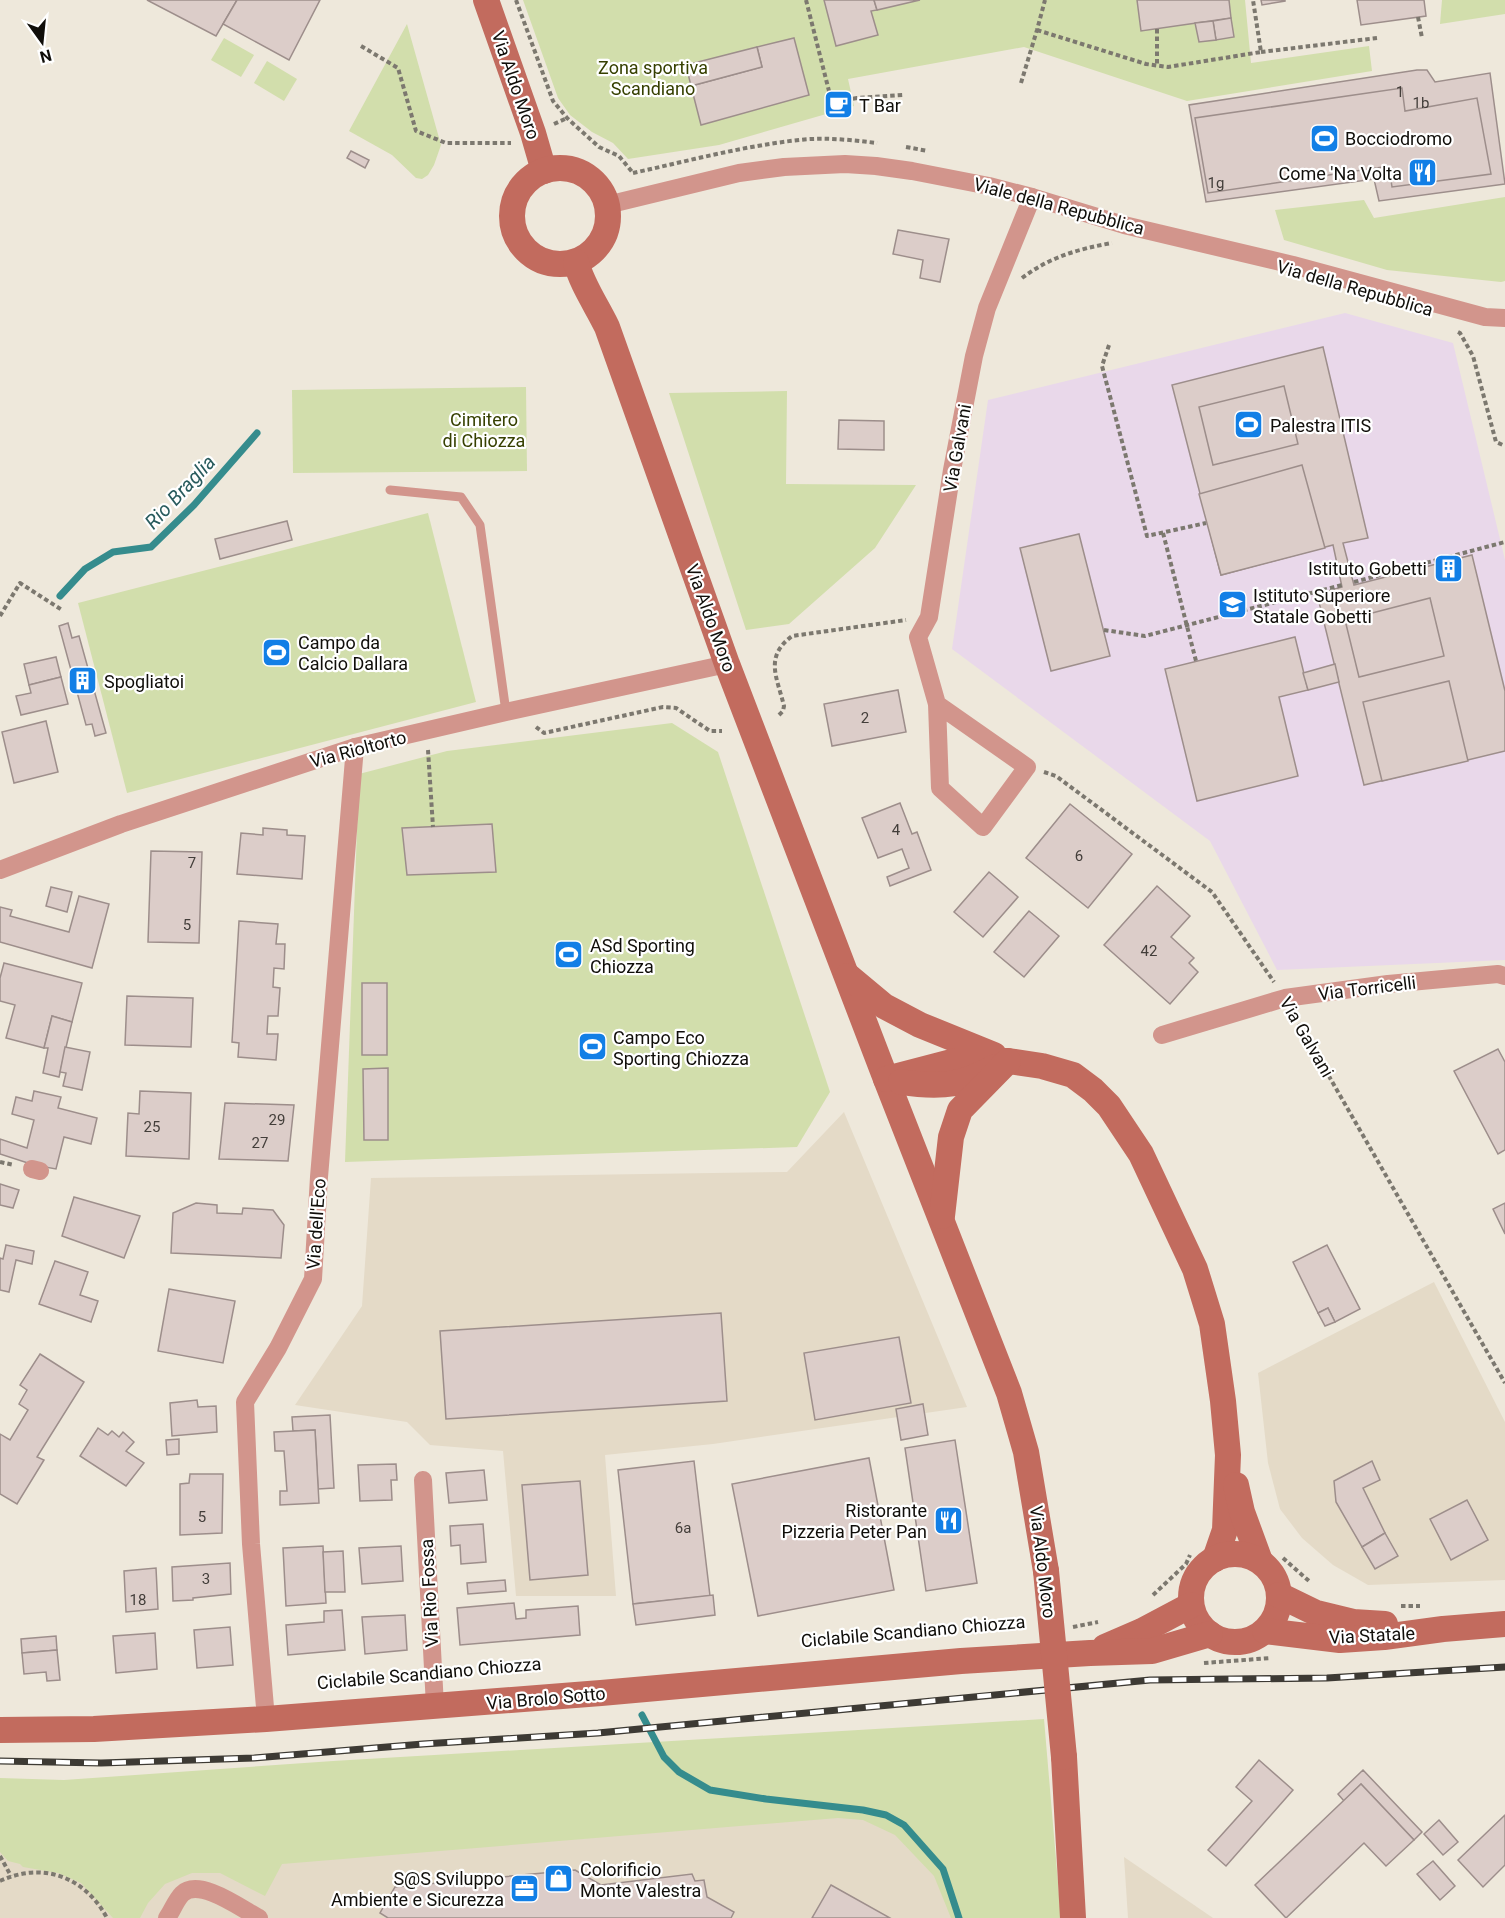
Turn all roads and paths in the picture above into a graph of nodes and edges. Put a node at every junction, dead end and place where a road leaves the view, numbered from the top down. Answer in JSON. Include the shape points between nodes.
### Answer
{"nodes":[{"id":1,"x":486,"y":0,"type":"edge"},
{"id":2,"x":516,"y":0,"type":"edge"},
{"id":3,"x":806,"y":0,"type":"edge"},
{"id":4,"x":1045,"y":0,"type":"edge"},
{"id":5,"x":1253,"y":0,"type":"edge"},
{"id":6,"x":1418,"y":17,"type":"dead end"},
{"id":7,"x":1157,"y":29,"type":"dead end"},
{"id":8,"x":1037,"y":30,"type":"junction"},
{"id":9,"x":1377,"y":38,"type":"dead end"},
{"id":10,"x":1422,"y":38,"type":"dead end"},
{"id":11,"x":361,"y":46,"type":"dead end"},
{"id":12,"x":1261,"y":52,"type":"junction"},
{"id":13,"x":1157,"y":66,"type":"junction"},
{"id":14,"x":1021,"y":83,"type":"dead end"},
{"id":15,"x":903,"y":95,"type":"dead end"},
{"id":16,"x":567,"y":118,"type":"junction"},
{"id":17,"x":532,"y":133,"type":"junction"},
{"id":18,"x":544,"y":171,"type":"junction"},
{"id":19,"x":1032,"y":197,"type":"junction"},
{"id":20,"x":633,"y":198,"type":"junction"},
{"id":21,"x":607,"y":205,"type":"junction"},
{"id":22,"x":1121,"y":241,"type":"dead end"},
{"id":23,"x":576,"y":262,"type":"junction"},
{"id":24,"x":1015,"y":285,"type":"dead end"},
{"id":25,"x":1505,"y":318,"type":"edge"},
{"id":26,"x":1450,"y":330,"type":"dead end"},
{"id":27,"x":1109,"y":345,"type":"dead end"},
{"id":28,"x":1505,"y":446,"type":"edge"},
{"id":29,"x":390,"y":490,"type":"dead end"},
{"id":30,"x":1206,"y":522,"type":"dead end"},
{"id":31,"x":1163,"y":533,"type":"junction"},
{"id":32,"x":1505,"y":542,"type":"edge"},
{"id":33,"x":1354,"y":582,"type":"dead end"},
{"id":34,"x":1342,"y":585,"type":"dead end"},
{"id":35,"x":62,"y":610,"type":"dead end"},
{"id":36,"x":0,"y":616,"type":"edge"},
{"id":37,"x":909,"y":620,"type":"dead end"},
{"id":38,"x":1187,"y":625,"type":"junction"},
{"id":39,"x":1104,"y":630,"type":"dead end"},
{"id":40,"x":1196,"y":661,"type":"dead end"},
{"id":41,"x":727,"y":664,"type":"junction"},
{"id":42,"x":938,"y":704,"type":"junction"},
{"id":43,"x":507,"y":712,"type":"junction"},
{"id":44,"x":779,"y":715,"type":"dead end"},
{"id":45,"x":722,"y":731,"type":"dead end"},
{"id":46,"x":544,"y":733,"type":"dead end"},
{"id":47,"x":355,"y":747,"type":"junction"},
{"id":48,"x":427,"y":747,"type":"dead end"},
{"id":49,"x":1027,"y":767,"type":"junction"},
{"id":50,"x":433,"y":826,"type":"dead end"},
{"id":51,"x":0,"y":870,"type":"edge"},
{"id":52,"x":846,"y":975,"type":"junction"},
{"id":53,"x":1505,"y":976,"type":"edge"},
{"id":54,"x":1281,"y":992,"type":"junction"},
{"id":55,"x":1162,"y":1035,"type":"dead end"},
{"id":56,"x":1008,"y":1061,"type":"junction"},
{"id":57,"x":886,"y":1079,"type":"junction"},
{"id":58,"x":942,"y":1222,"type":"junction"},
{"id":59,"x":1505,"y":1383,"type":"edge"},
{"id":60,"x":1228,"y":1455,"type":"junction"},
{"id":61,"x":423,"y":1480,"type":"dead end"},
{"id":62,"x":1203,"y":1556,"type":"junction"},
{"id":63,"x":1272,"y":1560,"type":"junction"},
{"id":64,"x":1280,"y":1595,"type":"junction"},
{"id":65,"x":1324,"y":1602,"type":"junction"},
{"id":66,"x":1191,"y":1605,"type":"junction"},
{"id":67,"x":1426,"y":1605,"type":"dead end"},
{"id":68,"x":1394,"y":1607,"type":"dead end"},
{"id":69,"x":1106,"y":1619,"type":"dead end"},
{"id":70,"x":1156,"y":1624,"type":"junction"},
{"id":71,"x":1505,"y":1624,"type":"edge"},
{"id":72,"x":1062,"y":1629,"type":"dead end"},
{"id":73,"x":1443,"y":1629,"type":"junction"},
{"id":74,"x":1265,"y":1631,"type":"junction"},
{"id":75,"x":1210,"y":1634,"type":"junction"},
{"id":76,"x":1090,"y":1653,"type":"junction"},
{"id":77,"x":1276,"y":1657,"type":"dead end"},
{"id":78,"x":1195,"y":1664,"type":"dead end"},
{"id":79,"x":435,"y":1706,"type":"junction"},
{"id":80,"x":266,"y":1719,"type":"junction"},
{"id":81,"x":0,"y":1730,"type":"edge"},
{"id":82,"x":0,"y":1856,"type":"edge"},
{"id":83,"x":11,"y":1876,"type":"junction"},
{"id":84,"x":0,"y":1881,"type":"edge"},
{"id":85,"x":107,"y":1918,"type":"edge"},
{"id":86,"x":167,"y":1918,"type":"edge"},
{"id":87,"x":259,"y":1918,"type":"edge"},
{"id":88,"x":1073,"y":1918,"type":"edge"}],
"edges":[{"from":1,"to":17,"type":"main road","name":"Via Aldo Moro"},
{"from":2,"to":16,"type":"path","via":[[553,101]]},
{"from":3,"to":15,"type":"path","via":[[832,104]]},
{"from":4,"to":8,"type":"path"},
{"from":5,"to":12,"type":"path"},
{"from":6,"to":10,"type":"path"},
{"from":7,"to":13,"type":"path"},
{"from":8,"to":13,"type":"path"},
{"from":8,"to":14,"type":"path"},
{"from":9,"to":12,"type":"path"},
{"from":11,"to":17,"type":"path","via":[[398,68],[416,131],[446,143],[510,144]]},
{"from":12,"to":13,"type":"path"},
{"from":16,"to":17,"type":"path"},
{"from":16,"to":20,"type":"path","via":[[599,147],[619,156],[633,173]]},
{"from":17,"to":18,"type":"main road","name":"Via Aldo Moro"},
{"from":18,"to":21,"type":"main road","via":[[566,169],[588,177]]},
{"from":18,"to":23,"type":"main road","via":[[522,187],[515,199],[515,232],[536,258],[548,263]]},
{"from":19,"to":20,"type":"street","name":"Viale della Repubblica","via":[[912,171],[845,164],[739,173]]},
{"from":19,"to":25,"type":"street","name":"Viale della Repubblica","via":[[1124,225],[1485,317]]},
{"from":19,"to":42,"type":"street","name":"Via Galvani","via":[[987,308],[974,356],[929,617],[918,637]]},
{"from":20,"to":21,"type":"street","name":"Viale della Repubblica"},
{"from":21,"to":23,"type":"main road","via":[[608,225],[600,244]]},
{"from":22,"to":24,"type":"path","via":[[1064,254],[1040,265]]},
{"from":23,"to":41,"type":"main road","name":"Via Aldo Moro","via":[[607,327]]},
{"from":26,"to":28,"type":"path","name":"Via della Repubblica","via":[[1460,333],[1473,356],[1496,442]]},
{"from":27,"to":31,"type":"path","via":[[1102,366],[1147,536]]},
{"from":29,"to":43,"type":"lane","via":[[461,496],[480,525]]},
{"from":30,"to":31,"type":"path"},
{"from":31,"to":38,"type":"path"},
{"from":32,"to":33,"type":"path"},
{"from":34,"to":38,"type":"path"},
{"from":35,"to":36,"type":"path","via":[[20,583]]},
{"from":37,"to":44,"type":"path","via":[[792,636],[783,643],[774,663],[784,706]]},
{"from":38,"to":39,"type":"path","via":[[1145,636]]},
{"from":38,"to":40,"type":"path"},
{"from":41,"to":43,"type":"street","name":"Via Rioltorto"},
{"from":41,"to":52,"type":"main road","name":"Via Aldo Moro"},
{"from":42,"to":49,"type":"street"},
{"from":42,"to":49,"type":"street","name":"Via Galvani","via":[[940,788],[983,827]]},
{"from":43,"to":47,"type":"street","name":"Via Rioltorto"},
{"from":45,"to":46,"type":"path","via":[[710,731],[676,708],[663,707]]},
{"from":47,"to":51,"type":"street","name":"Via Rioltorto","via":[[121,824]]},
{"from":47,"to":80,"type":"street","name":"Via dell'Eco","via":[[313,1279],[245,1402],[251,1544]]},
{"from":48,"to":50,"type":"path"},
{"from":49,"to":54,"type":"path","name":"Via Galvani","via":[[1056,776],[1212,892]]},
{"from":52,"to":56,"type":"main road","name":"Via Aldo Moro","via":[[884,1006]]},
{"from":52,"to":57,"type":"main road","name":"Via Aldo Moro"},
{"from":53,"to":54,"type":"street","name":"Via Torricelli"},
{"from":54,"to":55,"type":"street","name":"Via Torricelli"},
{"from":54,"to":59,"type":"path","name":"Via Galvani"},
{"from":56,"to":57,"type":"main road","via":[[967,1080],[916,1084]]},
{"from":56,"to":58,"type":"main road","name":"Via Aldo Moro","via":[[960,1110],[951,1137]]},
{"from":56,"to":60,"type":"main road","name":"Via Aldo Moro","via":[[1073,1075],[1109,1106],[1141,1154],[1195,1269],[1212,1324]]},
{"from":57,"to":58,"type":"main road","name":"Via Aldo Moro"},
{"from":58,"to":88,"type":"main road","name":"Via Aldo Moro","bridge":true,"via":[[1009,1394],[1026,1452],[1046,1571],[1064,1756]]},
{"from":60,"to":62,"type":"main road","name":"Via Aldo Moro","via":[[1225,1530]]},
{"from":60,"to":63,"type":"main road","name":"Via Aldo Moro","via":[[1242,1512]]},
{"from":61,"to":79,"type":"street","name":"Via Rio Fossa"},
{"from":62,"to":63,"type":"main road","via":[[1238,1554]]},
{"from":62,"to":66,"type":"main road","via":[[1206,1565],[1194,1583]]},
{"from":62,"to":70,"type":"path","via":[[1186,1564],[1156,1594],[1143,1601]]},
{"from":63,"to":64,"type":"main road"},
{"from":63,"to":65,"type":"path","via":[[1309,1581]]},
{"from":64,"to":65,"type":"main road","name":"Via Statale"},
{"from":64,"to":74,"type":"main road","via":[[1273,1620]]},
{"from":65,"to":73,"type":"main road","name":"Via Statale","via":[[1353,1622]]},
{"from":66,"to":70,"type":"main road","name":"Via Brolo Sotto"},
{"from":66,"to":75,"type":"main road"},
{"from":67,"to":68,"type":"path"},
{"from":69,"to":72,"type":"path"},
{"from":70,"to":76,"type":"main road","name":"Via Brolo Sotto"},
{"from":71,"to":73,"type":"main road","name":"Via Statale"},
{"from":73,"to":74,"type":"main road","name":"Via Statale","via":[[1340,1640]]},
{"from":74,"to":75,"type":"main road","name":"Via Statale","via":[[1244,1642],[1220,1640]]},
{"from":75,"to":76,"type":"main road","name":"Via Brolo Sotto","via":[[1152,1651]]},
{"from":76,"to":79,"type":"main road","name":"Via Brolo Sotto"},
{"from":77,"to":78,"type":"path"},
{"from":79,"to":80,"type":"main road","name":"Via Brolo Sotto"},
{"from":80,"to":81,"type":"main road","name":"Via Brolo Sotto"},
{"from":82,"to":83,"type":"path"},
{"from":83,"to":84,"type":"path"},
{"from":83,"to":85,"type":"path","via":[[58,1874],[81,1885]]},
{"from":86,"to":87,"type":"street","via":[[183,1893],[194,1888],[207,1890]]}]}
